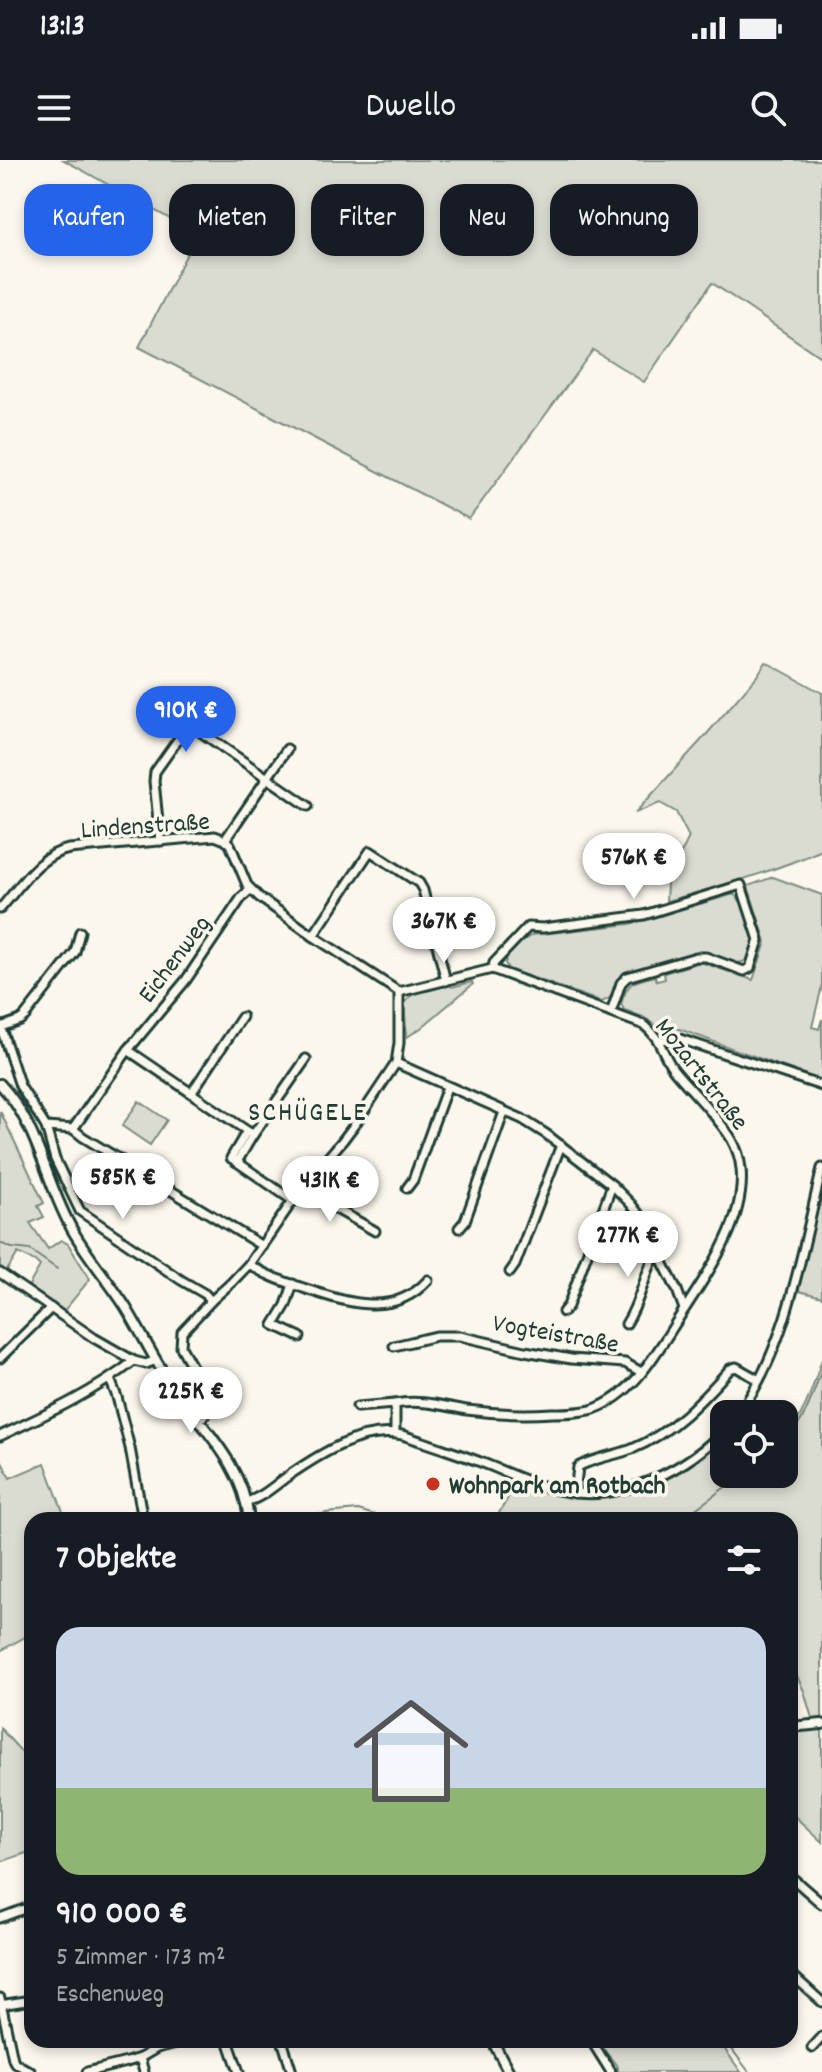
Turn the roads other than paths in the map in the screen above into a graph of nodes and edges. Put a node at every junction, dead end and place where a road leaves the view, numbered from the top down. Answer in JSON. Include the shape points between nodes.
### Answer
{"nodes":[{"id":1,"x":287,"y":749,"type":"dead end"},
{"id":2,"x":267,"y":778,"type":"junction"},
{"id":3,"x":308,"y":806,"type":"dead end"},
{"id":4,"x":225,"y":840,"type":"junction"},
{"id":5,"x":160,"y":841,"type":"junction"},
{"id":6,"x":250,"y":890,"type":"junction"},
{"id":7,"x":0,"y":909,"type":"edge"},
{"id":8,"x":80,"y":932,"type":"dead end"},
{"id":9,"x":313,"y":936,"type":"junction"},
{"id":10,"x":492,"y":969,"type":"junction"},
{"id":11,"x":446,"y":981,"type":"junction"},
{"id":12,"x":399,"y":992,"type":"junction"},
{"id":13,"x":611,"y":1013,"type":"junction"},
{"id":14,"x":242,"y":1017,"type":"dead end"},
{"id":15,"x":0,"y":1026,"type":"edge"},
{"id":16,"x":659,"y":1041,"type":"junction"},
{"id":17,"x":128,"y":1050,"type":"junction"},
{"id":18,"x":306,"y":1059,"type":"dead end"},
{"id":19,"x":396,"y":1063,"type":"junction"},
{"id":20,"x":0,"y":1084,"type":"edge"},
{"id":21,"x":822,"y":1086,"type":"edge"},
{"id":22,"x":447,"y":1087,"type":"junction"},
{"id":23,"x":192,"y":1092,"type":"junction"},
{"id":24,"x":504,"y":1112,"type":"junction"},
{"id":25,"x":46,"y":1127,"type":"junction"},
{"id":26,"x":73,"y":1129,"type":"junction"},
{"id":27,"x":250,"y":1133,"type":"junction"},
{"id":28,"x":561,"y":1145,"type":"junction"},
{"id":29,"x":822,"y":1168,"type":"edge"},
{"id":30,"x":612,"y":1185,"type":"junction"},
{"id":31,"x":407,"y":1188,"type":"dead end"},
{"id":32,"x":301,"y":1189,"type":"junction"},
{"id":33,"x":292,"y":1200,"type":"junction"},
{"id":34,"x":459,"y":1228,"type":"dead end"},
{"id":35,"x":375,"y":1231,"type":"dead end"},
{"id":36,"x":262,"y":1246,"type":"junction"},
{"id":37,"x":657,"y":1251,"type":"junction"},
{"id":38,"x":249,"y":1264,"type":"junction"},
{"id":39,"x":510,"y":1272,"type":"dead end"},
{"id":40,"x":0,"y":1273,"type":"edge"},
{"id":41,"x":428,"y":1280,"type":"dead end"},
{"id":42,"x":293,"y":1284,"type":"junction"},
{"id":43,"x":211,"y":1301,"type":"junction"},
{"id":44,"x":51,"y":1308,"type":"junction"},
{"id":45,"x":684,"y":1309,"type":"junction"},
{"id":46,"x":563,"y":1312,"type":"dead end"},
{"id":47,"x":626,"y":1324,"type":"dead end"},
{"id":48,"x":300,"y":1337,"type":"dead end"},
{"id":49,"x":394,"y":1346,"type":"dead end"},
{"id":50,"x":0,"y":1358,"type":"edge"},
{"id":51,"x":156,"y":1360,"type":"junction"},
{"id":52,"x":134,"y":1361,"type":"junction"},
{"id":53,"x":641,"y":1372,"type":"junction"},
{"id":54,"x":110,"y":1379,"type":"junction"},
{"id":55,"x":759,"y":1380,"type":"junction"},
{"id":56,"x":747,"y":1400,"type":"edge"},
{"id":57,"x":395,"y":1404,"type":"junction"},
{"id":58,"x":357,"y":1407,"type":"dead end"},
{"id":59,"x":199,"y":1420,"type":"junction"},
{"id":60,"x":395,"y":1433,"type":"junction"},
{"id":61,"x":0,"y":1436,"type":"edge"},
{"id":62,"x":710,"y":1442,"type":"edge"},
{"id":63,"x":575,"y":1493,"type":"junction"},
{"id":64,"x":246,"y":1502,"type":"junction"},
{"id":65,"x":142,"y":1512,"type":"edge"},
{"id":66,"x":248,"y":1512,"type":"edge"},
{"id":67,"x":822,"y":1724,"type":"edge"},
{"id":68,"x":798,"y":1726,"type":"edge"},
{"id":69,"x":798,"y":1883,"type":"edge"},
{"id":70,"x":822,"y":1904,"type":"edge"},
{"id":71,"x":24,"y":1909,"type":"edge"},
{"id":72,"x":0,"y":1918,"type":"edge"},
{"id":73,"x":798,"y":1980,"type":"edge"},
{"id":74,"x":24,"y":2001,"type":"edge"},
{"id":75,"x":822,"y":2002,"type":"edge"},
{"id":76,"x":1,"y":2003,"type":"edge"},
{"id":77,"x":822,"y":2037,"type":"edge"},
{"id":78,"x":157,"y":2048,"type":"edge"},
{"id":79,"x":231,"y":2048,"type":"edge"},
{"id":80,"x":284,"y":2048,"type":"edge"},
{"id":81,"x":496,"y":2048,"type":"edge"},
{"id":82,"x":596,"y":2048,"type":"edge"},
{"id":83,"x":812,"y":2048,"type":"dead end"},
{"id":84,"x":140,"y":2058,"type":"junction"},
{"id":85,"x":31,"y":2072,"type":"edge"},
{"id":86,"x":87,"y":2072,"type":"edge"},
{"id":87,"x":144,"y":2072,"type":"edge"},
{"id":88,"x":239,"y":2072,"type":"edge"},
{"id":89,"x":292,"y":2072,"type":"edge"},
{"id":90,"x":509,"y":2072,"type":"edge"},
{"id":91,"x":611,"y":2072,"type":"edge"}],
"edges":[{"from":1,"to":2,"type":"street"},
{"from":2,"to":3,"type":"street"},
{"from":2,"to":4,"type":"street"},
{"from":2,"to":5,"type":"street","via":[[189,724],[155,772]]},
{"from":4,"to":5,"type":"street","name":"Lindenstraße","via":[[210,836]]},
{"from":4,"to":6,"type":"street","name":"Lindenstraße"},
{"from":5,"to":7,"type":"street","name":"Lindenstraße","via":[[54,853]]},
{"from":6,"to":9,"type":"street"},
{"from":6,"to":17,"type":"street","name":"Eichenweg"},
{"from":8,"to":15,"type":"street","via":[[75,952],[25,1016]]},
{"from":9,"to":11,"type":"street","via":[[370,851],[419,883]]},
{"from":9,"to":12,"type":"street"},
{"from":10,"to":11,"type":"street"},
{"from":10,"to":13,"type":"street","name":"Mozartstraße"},
{"from":10,"to":13,"type":"street","via":[[528,927],[644,915],[741,885],[759,940],[750,968],[744,971],[696,957],[627,977]]},
{"from":11,"to":12,"type":"street"},
{"from":12,"to":19,"type":"street"},
{"from":13,"to":16,"type":"street","name":"Mozartstraße","via":[[644,1025]]},
{"from":14,"to":23,"type":"street"},
{"from":15,"to":25,"type":"street","via":[[20,1086]]},
{"from":16,"to":21,"type":"street","via":[[680,1039]]},
{"from":16,"to":45,"type":"street","name":"Mozartstraße","via":[[675,1071],[731,1138],[742,1172],[734,1218],[711,1270]]},
{"from":17,"to":23,"type":"street"},
{"from":17,"to":26,"type":"street","name":"Eichenweg"},
{"from":18,"to":27,"type":"street"},
{"from":19,"to":22,"type":"street"},
{"from":19,"to":32,"type":"street","via":[[343,1140]]},
{"from":20,"to":51,"type":"street","via":[[26,1120],[70,1227]]},
{"from":22,"to":24,"type":"street"},
{"from":22,"to":31,"type":"street"},
{"from":23,"to":27,"type":"street"},
{"from":24,"to":28,"type":"street"},
{"from":24,"to":34,"type":"street"},
{"from":25,"to":26,"type":"street"},
{"from":25,"to":43,"type":"street","via":[[80,1211]]},
{"from":26,"to":36,"type":"street"},
{"from":27,"to":33,"type":"street","via":[[237,1162]]},
{"from":28,"to":30,"type":"street"},
{"from":28,"to":39,"type":"street"},
{"from":29,"to":55,"type":"street","via":[[776,1344]]},
{"from":30,"to":37,"type":"street","via":[[638,1213]]},
{"from":30,"to":46,"type":"street"},
{"from":32,"to":33,"type":"street"},
{"from":32,"to":35,"type":"street"},
{"from":33,"to":36,"type":"street"},
{"from":36,"to":38,"type":"street"},
{"from":37,"to":45,"type":"street"},
{"from":37,"to":47,"type":"street"},
{"from":38,"to":42,"type":"street"},
{"from":38,"to":43,"type":"street"},
{"from":40,"to":44,"type":"street"},
{"from":41,"to":42,"type":"street","via":[[404,1298],[370,1305]]},
{"from":42,"to":48,"type":"street","via":[[274,1325]]},
{"from":43,"to":59,"type":"street","via":[[186,1326],[180,1343],[207,1399],[206,1414]]},
{"from":44,"to":50,"type":"street"},
{"from":44,"to":52,"type":"street"},
{"from":45,"to":53,"type":"street","name":"Mozartstraße"},
{"from":49,"to":53,"type":"street","name":"Vogteistraße","via":[[460,1336],[571,1359],[625,1363]]},
{"from":51,"to":52,"type":"street"},
{"from":51,"to":59,"type":"street"},
{"from":52,"to":54,"type":"street"},
{"from":53,"to":57,"type":"street","name":"Vogteistraße","via":[[622,1394],[575,1413],[505,1415]]},
{"from":54,"to":61,"type":"street"},
{"from":54,"to":65,"type":"street"},
{"from":55,"to":56,"type":"street"},
{"from":55,"to":63,"type":"street","via":[[730,1369],[660,1435],[578,1467]]},
{"from":57,"to":58,"type":"street","name":"Vogteistraße"},
{"from":57,"to":60,"type":"street"},
{"from":59,"to":64,"type":"street","via":[[231,1465]]},
{"from":60,"to":63,"type":"street","via":[[545,1488]]},
{"from":60,"to":64,"type":"street","via":[[349,1441]]},
{"from":62,"to":63,"type":"street","via":[[664,1474],[615,1490]]},
{"from":64,"to":66,"type":"street"},
{"from":67,"to":68,"type":"street"},
{"from":69,"to":70,"type":"street"},
{"from":71,"to":72,"type":"street"},
{"from":73,"to":75,"type":"street"},
{"from":74,"to":76,"type":"street"},
{"from":76,"to":85,"type":"street","via":[[13,2059]]},
{"from":77,"to":83,"type":"street"},
{"from":78,"to":84,"type":"street"},
{"from":79,"to":88,"type":"street"},
{"from":80,"to":89,"type":"street"},
{"from":81,"to":90,"type":"street"},
{"from":82,"to":91,"type":"street"},
{"from":84,"to":86,"type":"street"},
{"from":84,"to":87,"type":"street"}]}
